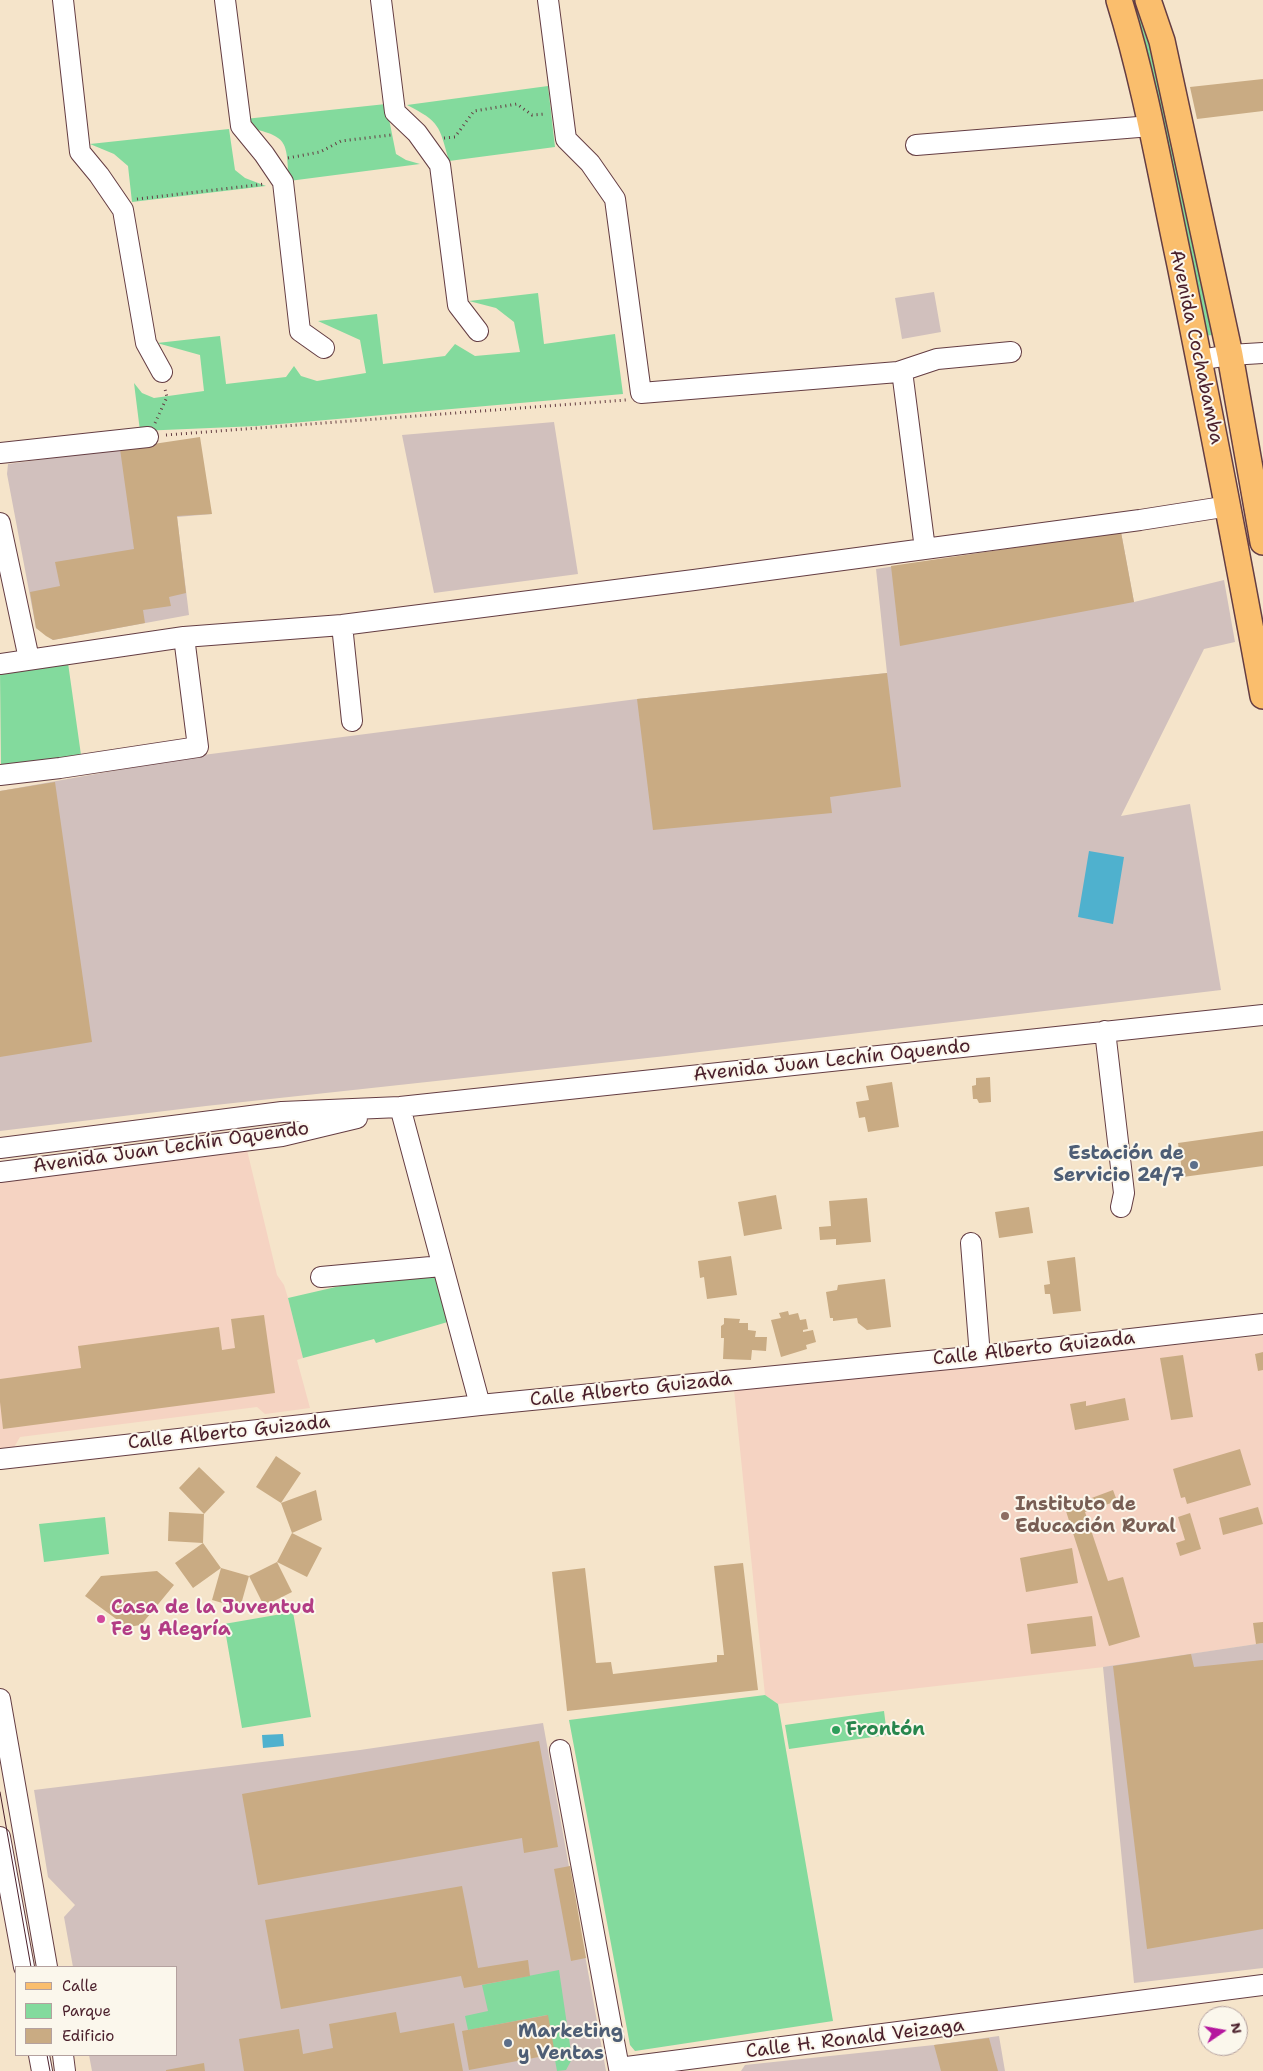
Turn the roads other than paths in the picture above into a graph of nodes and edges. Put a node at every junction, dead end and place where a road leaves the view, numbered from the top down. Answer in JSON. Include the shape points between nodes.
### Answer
{"nodes":[{"id":1,"x":63,"y":0,"type":"edge"},
{"id":2,"x":225,"y":0,"type":"edge"},
{"id":3,"x":381,"y":0,"type":"edge"},
{"id":4,"x":548,"y":0,"type":"edge"},
{"id":5,"x":1119,"y":0,"type":"edge"},
{"id":6,"x":1148,"y":0,"type":"edge"},
{"id":7,"x":1151,"y":126,"type":"junction"},
{"id":8,"x":916,"y":145,"type":"dead end"},
{"id":9,"x":478,"y":331,"type":"dead end"},
{"id":10,"x":324,"y":348,"type":"dead end"},
{"id":11,"x":1011,"y":352,"type":"dead end"},
{"id":12,"x":1263,"y":352,"type":"edge"},
{"id":13,"x":1230,"y":355,"type":"junction"},
{"id":14,"x":1199,"y":360,"type":"junction"},
{"id":15,"x":902,"y":370,"type":"junction"},
{"id":16,"x":162,"y":372,"type":"road end"},
{"id":17,"x":148,"y":437,"type":"road end"},
{"id":18,"x":0,"y":453,"type":"edge"},
{"id":19,"x":1229,"y":506,"type":"junction"},
{"id":20,"x":0,"y":523,"type":"edge"},
{"id":21,"x":1263,"y":542,"type":"edge"},
{"id":22,"x":925,"y":549,"type":"junction"},
{"id":23,"x":342,"y":625,"type":"junction"},
{"id":24,"x":1258,"y":636,"type":"edge"},
{"id":25,"x":184,"y":637,"type":"junction"},
{"id":26,"x":29,"y":659,"type":"junction"},
{"id":27,"x":0,"y":664,"type":"edge"},
{"id":28,"x":1263,"y":696,"type":"edge"},
{"id":29,"x":352,"y":721,"type":"dead end"},
{"id":30,"x":0,"y":776,"type":"edge"},
{"id":31,"x":1263,"y":1014,"type":"edge"},
{"id":32,"x":1105,"y":1032,"type":"junction"},
{"id":33,"x":400,"y":1107,"type":"junction"},
{"id":34,"x":0,"y":1148,"type":"edge"},
{"id":35,"x":0,"y":1172,"type":"edge"},
{"id":36,"x":1121,"y":1207,"type":"dead end"},
{"id":37,"x":971,"y":1243,"type":"dead end"},
{"id":38,"x":442,"y":1266,"type":"junction"},
{"id":39,"x":321,"y":1278,"type":"dead end"},
{"id":40,"x":1263,"y":1324,"type":"edge"},
{"id":41,"x":980,"y":1356,"type":"junction"},
{"id":42,"x":480,"y":1405,"type":"junction"},
{"id":43,"x":0,"y":1460,"type":"edge"},
{"id":44,"x":0,"y":1698,"type":"edge"},
{"id":45,"x":560,"y":1750,"type":"dead end"},
{"id":46,"x":0,"y":1837,"type":"edge"},
{"id":47,"x":24,"y":1966,"type":"edge"},
{"id":48,"x":47,"y":1966,"type":"edge"},
{"id":49,"x":1263,"y":1985,"type":"edge"},
{"id":50,"x":40,"y":2056,"type":"edge"},
{"id":51,"x":62,"y":2056,"type":"edge"},
{"id":52,"x":42,"y":2071,"type":"edge"},
{"id":53,"x":65,"y":2071,"type":"edge"}],
"edges":[{"from":1,"to":16,"type":"street","via":[[80,152],[123,210],[146,343]]},
{"from":2,"to":10,"type":"street","via":[[241,126],[283,182],[300,331]]},
{"from":3,"to":9,"type":"street","via":[[396,112],[417,133],[440,165],[458,305]]},
{"from":4,"to":15,"type":"street","via":[[566,139],[590,163],[615,199],[641,393]]},
{"from":5,"to":7,"type":"main road","name":"Avenida Cochabamba","via":[[1132,41]]},
{"from":6,"to":13,"type":"main road","name":"Avenida Cochabamba","via":[[1162,40]]},
{"from":7,"to":8,"type":"street"},
{"from":7,"to":14,"type":"main road","name":"Avenida Cochabamba"},
{"from":11,"to":15,"type":"street","via":[[936,358]]},
{"from":12,"to":13,"type":"street"},
{"from":13,"to":14,"type":"street"},
{"from":13,"to":21,"type":"main road","name":"Avenida Cochabamba"},
{"from":14,"to":19,"type":"main road","name":"Avenida Cochabamba"},
{"from":15,"to":22,"type":"street"},
{"from":17,"to":18,"type":"street"},
{"from":19,"to":22,"type":"street"},
{"from":19,"to":24,"type":"main road","name":"Avenida Cochabamba"},
{"from":20,"to":26,"type":"street"},
{"from":22,"to":23,"type":"street"},
{"from":23,"to":25,"type":"street"},
{"from":23,"to":29,"type":"street"},
{"from":24,"to":28,"type":"main road","name":"Avenida Cochabamba"},
{"from":25,"to":26,"type":"street"},
{"from":25,"to":30,"type":"street","via":[[198,747]]},
{"from":26,"to":27,"type":"street"},
{"from":31,"to":32,"type":"street","name":"Avenida Juan Lechín Oquendo"},
{"from":32,"to":33,"type":"street","name":"Avenida Juan Lechín Oquendo"},
{"from":32,"to":36,"type":"street","via":[[1124,1193]]},
{"from":33,"to":34,"type":"street","name":"Avenida Juan Lechín Oquendo","via":[[282,1112]]},
{"from":33,"to":35,"type":"street","name":"Avenida Juan Lechín Oquendo","via":[[282,1136]]},
{"from":33,"to":38,"type":"street"},
{"from":37,"to":41,"type":"street"},
{"from":38,"to":39,"type":"street"},
{"from":38,"to":42,"type":"street"},
{"from":40,"to":41,"type":"street","name":"Calle Alberto Guizada"},
{"from":41,"to":42,"type":"street","name":"Calle Alberto Guizada"},
{"from":42,"to":43,"type":"street","name":"Calle Alberto Guizada"},
{"from":44,"to":48,"type":"street"},
{"from":45,"to":49,"type":"street","name":"Calle H. Ronald Veizaga","via":[[619,2068]]},
{"from":46,"to":47,"type":"street"},
{"from":50,"to":52,"type":"street"},
{"from":51,"to":53,"type":"street"}]}
